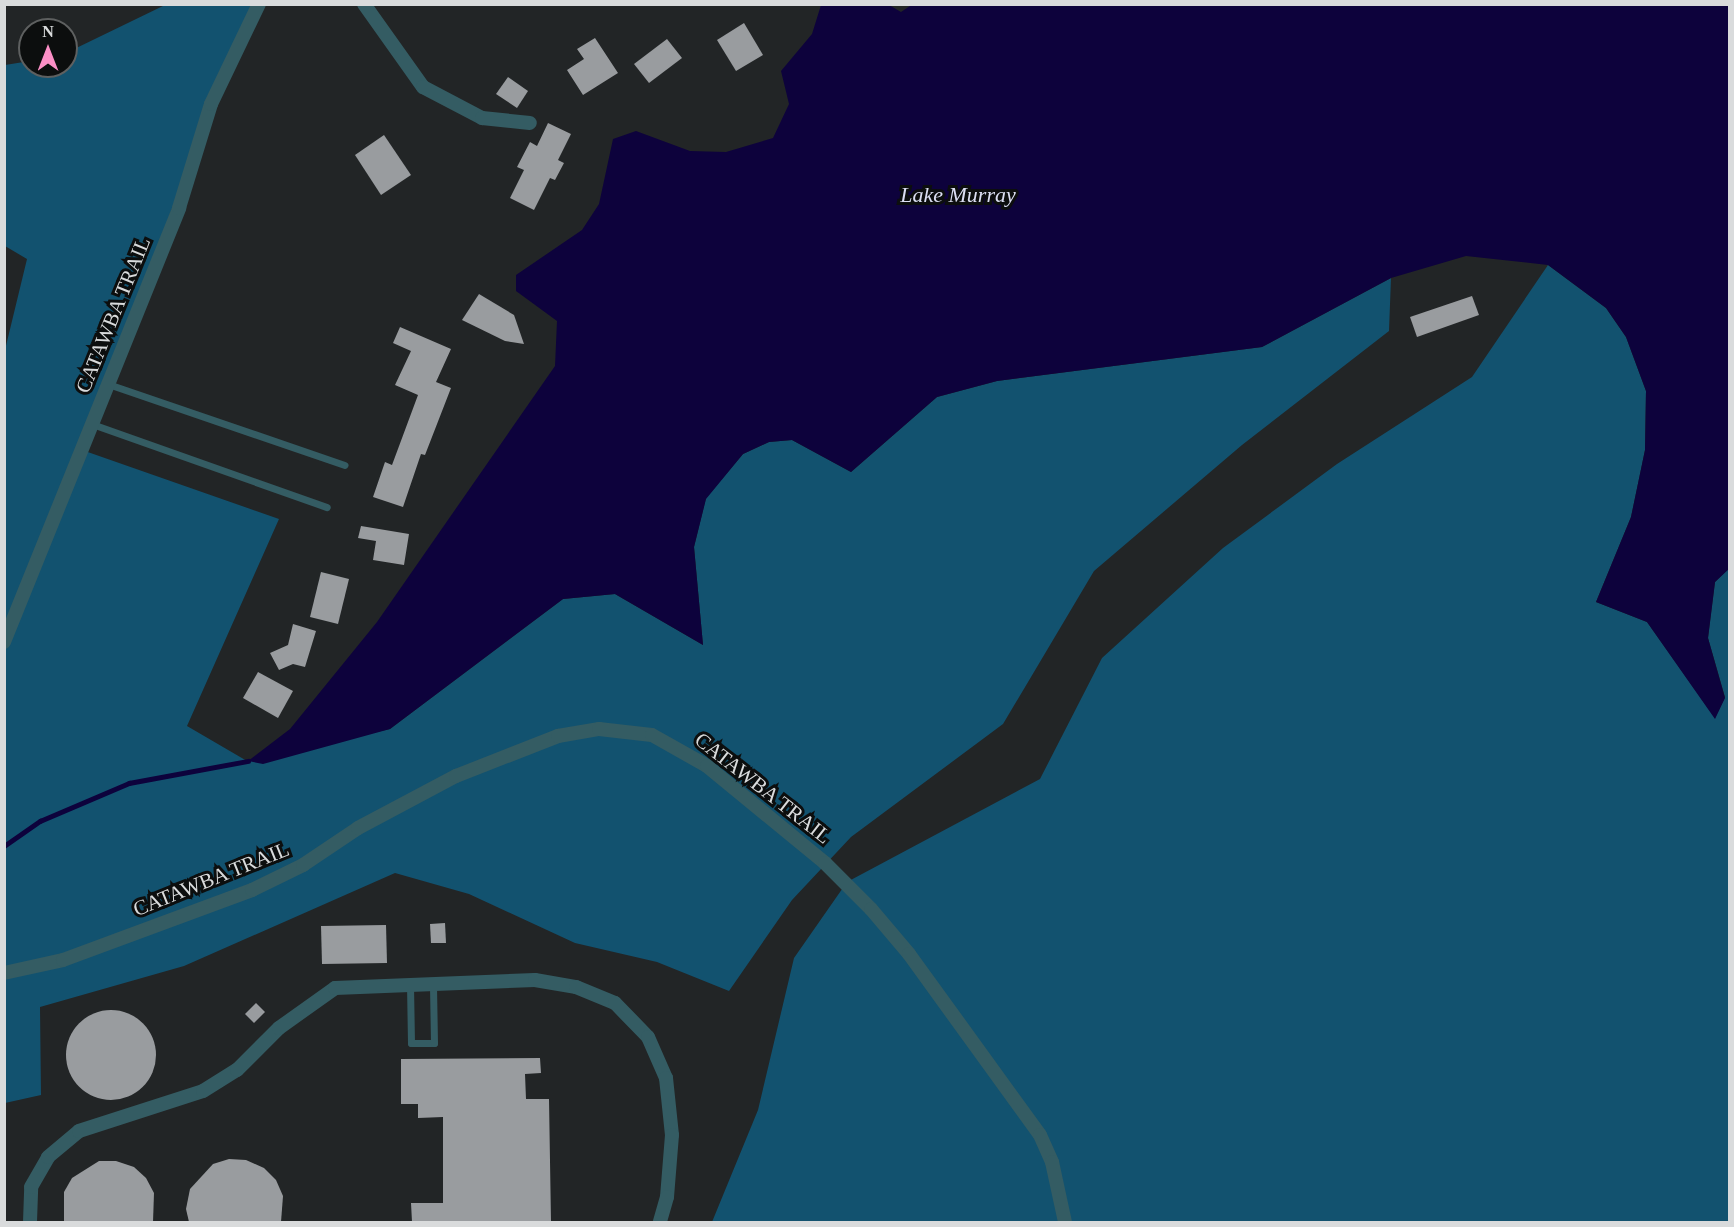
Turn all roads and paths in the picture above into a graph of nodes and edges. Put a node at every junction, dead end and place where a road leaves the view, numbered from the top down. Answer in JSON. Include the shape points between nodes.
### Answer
{"nodes":[{"id":1,"x":270,"y":4,"type":"edge"},
{"id":2,"x":364,"y":4,"type":"edge"},
{"id":3,"x":259,"y":8,"type":"edge"},
{"id":4,"x":530,"y":123,"type":"dead end"},
{"id":5,"x":108,"y":384,"type":"junction"},
{"id":6,"x":92,"y":424,"type":"junction"},
{"id":7,"x":344,"y":465,"type":"dead end"},
{"id":8,"x":327,"y":507,"type":"dead end"},
{"id":9,"x":4,"y":642,"type":"edge"},
{"id":10,"x":4,"y":973,"type":"edge"},
{"id":11,"x":433,"y":984,"type":"junction"},
{"id":12,"x":411,"y":985,"type":"junction"},
{"id":13,"x":30,"y":1222,"type":"edge"},
{"id":14,"x":660,"y":1222,"type":"edge"},
{"id":15,"x":1065,"y":1222,"type":"edge"}],
"edges":[{"from":1,"to":3,"type":"street"},
{"from":2,"to":4,"type":"street","via":[[423,87],[482,118]]},
{"from":3,"to":5,"type":"street","name":"CATAWBA TRAIL","via":[[211,104],[179,208]]},
{"from":5,"to":6,"type":"street","name":"CATAWBA TRAIL"},
{"from":5,"to":7,"type":"lane"},
{"from":6,"to":8,"type":"lane"},
{"from":6,"to":9,"type":"street","name":"CATAWBA TRAIL"},
{"from":10,"to":15,"type":"street","name":"CATAWBA TRAIL","via":[[63,960],[252,890],[303,865],[358,828],[456,776],[558,736],[599,729],[652,735],[707,766],[825,862],[871,909],[909,954],[1040,1135],[1052,1162]]},
{"from":11,"to":12,"type":"street"},
{"from":11,"to":12,"type":"lane","via":[[434,1043],[411,1043]]},
{"from":11,"to":14,"type":"street","via":[[535,980],[576,987],[615,1003],[640,1028],[666,1078],[667,1197]]},
{"from":12,"to":13,"type":"street","via":[[335,988],[279,1028],[237,1070],[203,1091],[79,1131],[48,1157],[32,1187]]}]}
